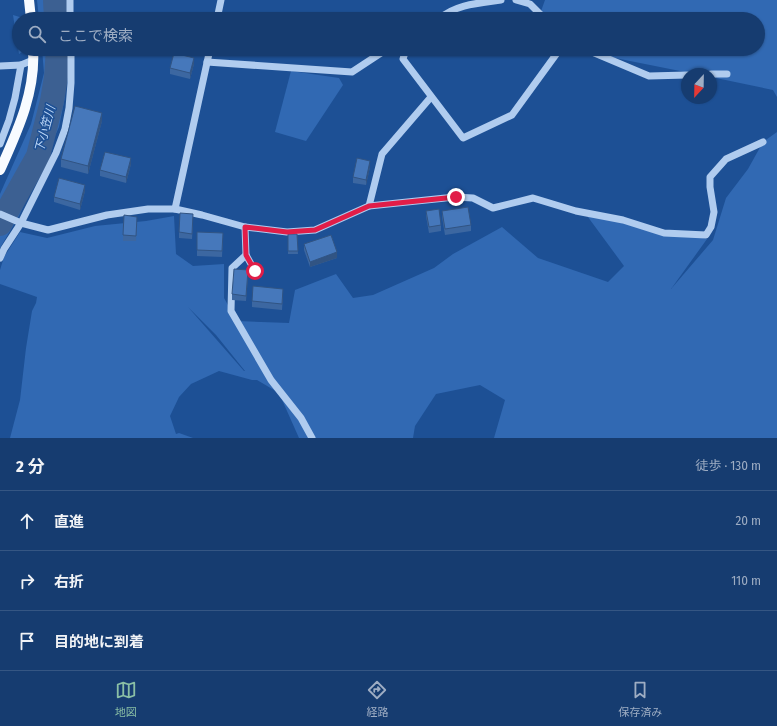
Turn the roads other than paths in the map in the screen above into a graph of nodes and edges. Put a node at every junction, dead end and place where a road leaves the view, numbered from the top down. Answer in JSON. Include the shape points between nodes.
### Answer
{"nodes":[{"id":1,"x":29,"y":0,"type":"edge"},
{"id":2,"x":70,"y":0,"type":"edge"},
{"id":3,"x":221,"y":0,"type":"edge"},
{"id":4,"x":501,"y":0,"type":"edge"},
{"id":5,"x":516,"y":0,"type":"edge"},
{"id":6,"x":30,"y":12,"type":"edge"},
{"id":7,"x":70,"y":12,"type":"edge"},
{"id":8,"x":218,"y":12,"type":"edge"},
{"id":9,"x":449,"y":12,"type":"edge"},
{"id":10,"x":538,"y":12,"type":"edge"},
{"id":11,"x":34,"y":56,"type":"edge"},
{"id":12,"x":71,"y":56,"type":"edge"},
{"id":13,"x":209,"y":56,"type":"edge"},
{"id":14,"x":376,"y":56,"type":"edge"},
{"id":15,"x":404,"y":56,"type":"edge"},
{"id":16,"x":555,"y":56,"type":"edge"},
{"id":17,"x":601,"y":56,"type":"edge"},
{"id":18,"x":34,"y":60,"type":"junction"},
{"id":19,"x":208,"y":62,"type":"junction"},
{"id":20,"x":21,"y":65,"type":"junction"},
{"id":21,"x":0,"y":66,"type":"edge"},
{"id":22,"x":717,"y":74,"type":"edge"},
{"id":23,"x":727,"y":74,"type":"dead end"},
{"id":24,"x":681,"y":75,"type":"edge"},
{"id":25,"x":432,"y":97,"type":"junction"},
{"id":26,"x":763,"y":142,"type":"dead end"},
{"id":27,"x":0,"y":144,"type":"edge"},
{"id":28,"x":0,"y":170,"type":"edge"},
{"id":29,"x":369,"y":206,"type":"junction"},
{"id":30,"x":175,"y":210,"type":"junction"},
{"id":31,"x":0,"y":214,"type":"edge"},
{"id":32,"x":21,"y":223,"type":"junction"},
{"id":33,"x":245,"y":227,"type":"junction"},
{"id":34,"x":246,"y":255,"type":"junction"},
{"id":35,"x":0,"y":258,"type":"edge"},
{"id":36,"x":255,"y":271,"type":"dead end"},
{"id":37,"x":312,"y":438,"type":"edge"}],
"edges":[{"from":1,"to":6,"type":"main road"},
{"from":2,"to":7,"type":"street"},
{"from":3,"to":8,"type":"street"},
{"from":4,"to":9,"type":"street","via":[[466,5]]},
{"from":5,"to":10,"type":"street","via":[[530,4]]},
{"from":11,"to":18,"type":"main road"},
{"from":12,"to":32,"type":"street","via":[[69,108],[65,129],[56,153]]},
{"from":13,"to":19,"type":"street"},
{"from":14,"to":19,"type":"street","via":[[352,72]]},
{"from":15,"to":25,"type":"street","via":[[403,59]]},
{"from":16,"to":25,"type":"street","via":[[512,115],[463,138]]},
{"from":17,"to":24,"type":"street","via":[[648,76]]},
{"from":18,"to":20,"type":"street"},
{"from":18,"to":28,"type":"main road","via":[[30,89],[17,133]]},
{"from":19,"to":30,"type":"street"},
{"from":20,"to":21,"type":"street"},
{"from":20,"to":27,"type":"street","via":[[15,98]]},
{"from":22,"to":23,"type":"street"},
{"from":25,"to":29,"type":"street","via":[[382,154]]},
{"from":26,"to":29,"type":"street","via":[[726,159],[710,177],[714,212],[711,227],[706,235],[664,233],[533,198],[493,208],[473,198],[456,197]]},
{"from":29,"to":33,"type":"street","via":[[315,230],[287,232]]},
{"from":30,"to":32,"type":"street","via":[[148,209],[114,214],[48,230]]},
{"from":30,"to":33,"type":"street"},
{"from":31,"to":32,"type":"street"},
{"from":32,"to":35,"type":"street"},
{"from":33,"to":34,"type":"street"},
{"from":34,"to":36,"type":"street"},
{"from":34,"to":37,"type":"street","via":[[232,268],[231,311],[272,380],[301,418]]}]}
